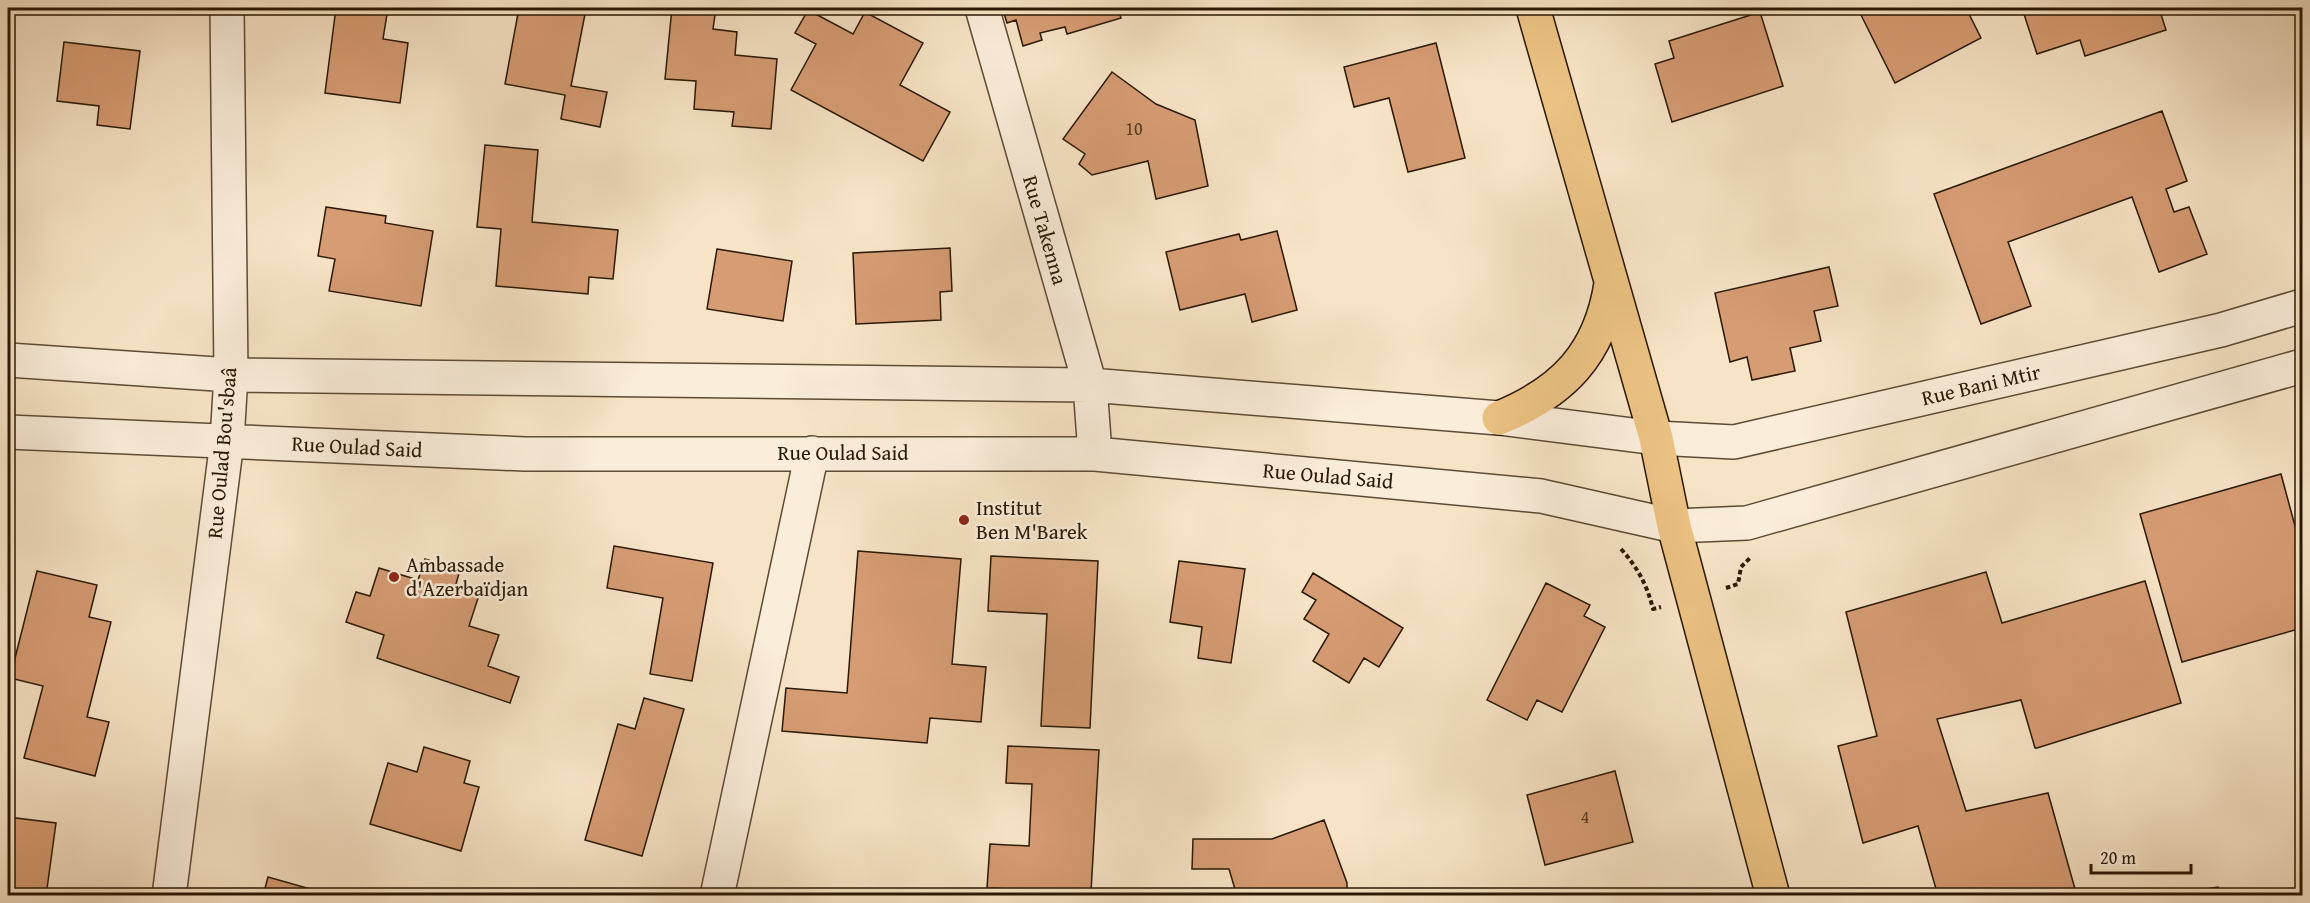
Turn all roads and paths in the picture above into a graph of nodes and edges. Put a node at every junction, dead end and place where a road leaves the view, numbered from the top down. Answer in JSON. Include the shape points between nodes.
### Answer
{"nodes":[{"id":1,"x":227,"y":8,"type":"edge"},
{"id":2,"x":982,"y":8,"type":"edge"},
{"id":3,"x":1533,"y":8,"type":"edge"},
{"id":4,"x":1611,"y":282,"type":"junction"},
{"id":5,"x":2302,"y":306,"type":"edge"},
{"id":6,"x":8,"y":360,"type":"edge"},
{"id":7,"x":2302,"y":366,"type":"edge"},
{"id":8,"x":231,"y":375,"type":"junction"},
{"id":9,"x":1090,"y":386,"type":"junction"},
{"id":10,"x":1499,"y":418,"type":"junction"},
{"id":11,"x":8,"y":432,"type":"edge"},
{"id":12,"x":1656,"y":438,"type":"junction"},
{"id":13,"x":227,"y":441,"type":"junction"},
{"id":14,"x":812,"y":453,"type":"junction"},
{"id":15,"x":1095,"y":454,"type":"junction"},
{"id":16,"x":1674,"y":526,"type":"junction"},
{"id":17,"x":169,"y":896,"type":"edge"},
{"id":18,"x":717,"y":896,"type":"edge"},
{"id":19,"x":1773,"y":896,"type":"edge"}],
"edges":[{"from":1,"to":8,"type":"street","name":"Rue Oulad Bou'sbaâ"},
{"from":2,"to":9,"type":"street","name":"Rue Takenna"},
{"from":3,"to":4,"type":"main road"},
{"from":4,"to":10,"type":"main road","via":[[1606,313],[1577,367],[1554,389]]},
{"from":4,"to":12,"type":"main road"},
{"from":5,"to":12,"type":"street","name":"Rue Bani Mtir","via":[[2221,330],[1734,442]]},
{"from":6,"to":8,"type":"street"},
{"from":7,"to":16,"type":"street","via":[[1747,522]]},
{"from":8,"to":9,"type":"street"},
{"from":8,"to":13,"type":"street","name":"Rue Oulad Bou'sbaâ"},
{"from":9,"to":10,"type":"street"},
{"from":9,"to":15,"type":"street","name":"Rue Takenna"},
{"from":10,"to":12,"type":"street"},
{"from":11,"to":13,"type":"street","name":"Rue Oulad Said"},
{"from":12,"to":16,"type":"main road"},
{"from":13,"to":14,"type":"street","name":"Rue Oulad Said","via":[[525,454]]},
{"from":13,"to":17,"type":"street","name":"Rue Oulad Bou'sbaâ"},
{"from":14,"to":15,"type":"street","name":"Rue Oulad Said"},
{"from":14,"to":18,"type":"street"},
{"from":15,"to":16,"type":"street","name":"Rue Oulad Said","via":[[1541,496]]},
{"from":16,"to":19,"type":"main road"}]}
